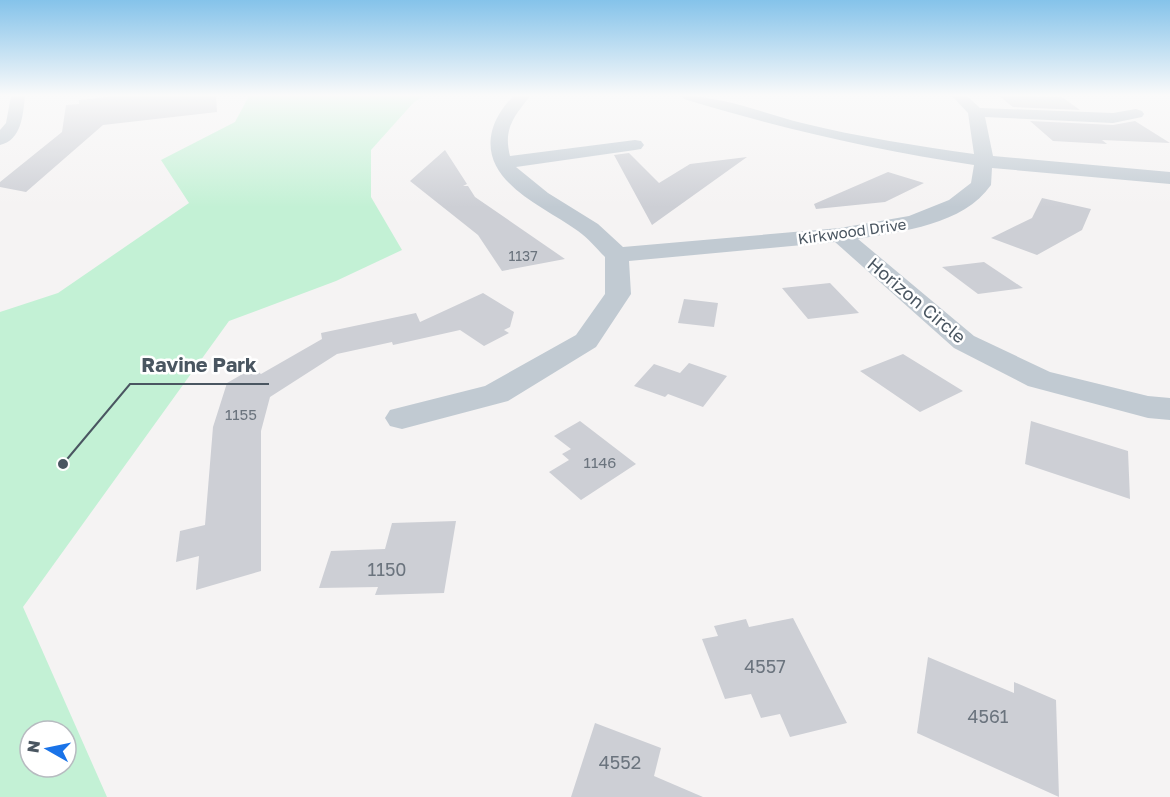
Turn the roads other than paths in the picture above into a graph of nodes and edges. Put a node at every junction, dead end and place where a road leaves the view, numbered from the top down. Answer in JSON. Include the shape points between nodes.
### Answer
{"nodes":[{"id":1,"x":499,"y":133,"type":"edge"},
{"id":2,"x":833,"y":133,"type":"edge"},
{"id":3,"x":980,"y":133,"type":"edge"},
{"id":4,"x":635,"y":145,"type":"dead end"},
{"id":5,"x":984,"y":159,"type":"junction"},
{"id":6,"x":502,"y":162,"type":"junction"},
{"id":7,"x":1170,"y":178,"type":"edge"},
{"id":8,"x":840,"y":235,"type":"junction"},
{"id":9,"x":617,"y":255,"type":"junction"},
{"id":10,"x":1170,"y":409,"type":"edge"},
{"id":11,"x":402,"y":418,"type":"dead end"}],
"edges":[{"from":1,"to":6,"type":"street"},
{"from":2,"to":5,"type":"street"},
{"from":3,"to":5,"type":"street","name":"Kirkwood Drive"},
{"from":4,"to":6,"type":"street"},
{"from":5,"to":7,"type":"street"},
{"from":5,"to":8,"type":"street","name":"Kirkwood Drive","via":[[981,185],[957,205],[914,222]]},
{"from":6,"to":9,"type":"street","via":[[525,188],[588,227]]},
{"from":8,"to":9,"type":"street","name":"Kirkwood Drive"},
{"from":8,"to":10,"type":"street","name":"Horizon Circle","via":[[964,342],[1039,380]]},
{"from":9,"to":11,"type":"street","via":[[618,294],[585,341],[496,394]]}]}
